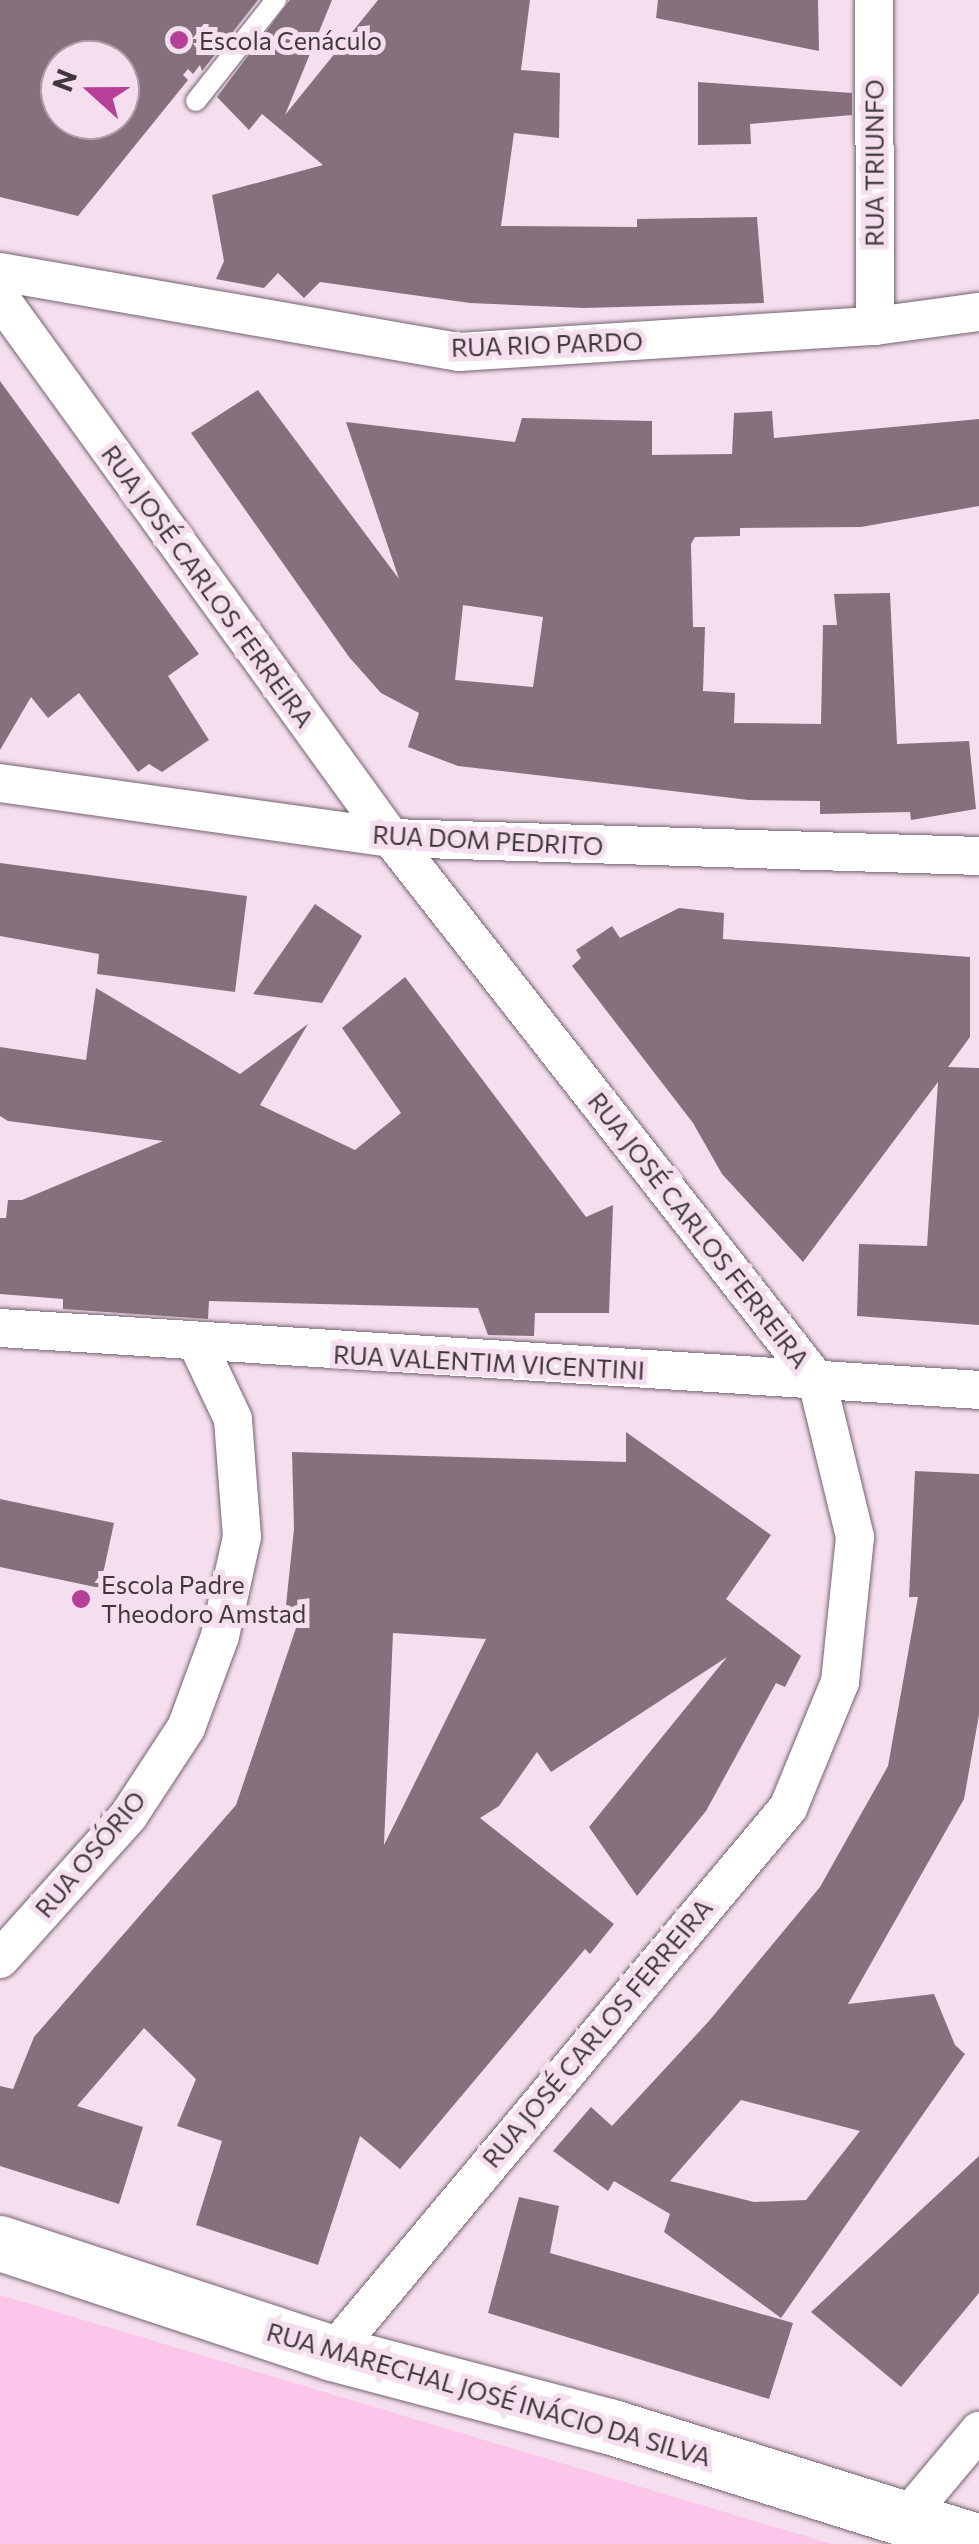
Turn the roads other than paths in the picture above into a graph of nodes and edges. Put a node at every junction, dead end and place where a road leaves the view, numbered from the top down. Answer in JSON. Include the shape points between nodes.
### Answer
{"nodes":[{"id":1,"x":276,"y":0,"type":"edge"},
{"id":2,"x":874,"y":0,"type":"edge"},
{"id":3,"x":196,"y":100,"type":"dead end"},
{"id":4,"x":0,"y":272,"type":"edge"},
{"id":5,"x":0,"y":298,"type":"edge"},
{"id":6,"x":979,"y":312,"type":"edge"},
{"id":7,"x":875,"y":326,"type":"junction"},
{"id":8,"x":0,"y":783,"type":"edge"},
{"id":9,"x":391,"y":838,"type":"junction"},
{"id":10,"x":979,"y":856,"type":"edge"},
{"id":11,"x":0,"y":1328,"type":"edge"},
{"id":12,"x":198,"y":1345,"type":"junction"},
{"id":13,"x":817,"y":1381,"type":"junction"},
{"id":14,"x":979,"y":1390,"type":"edge"},
{"id":15,"x":0,"y":1959,"type":"edge"},
{"id":16,"x":0,"y":2243,"type":"edge"},
{"id":17,"x":332,"y":2353,"type":"junction"},
{"id":18,"x":979,"y":2431,"type":"edge"},
{"id":19,"x":906,"y":2518,"type":"junction"},
{"id":20,"x":979,"y":2542,"type":"edge"}],
"edges":[{"from":1,"to":3,"type":"lane"},
{"from":2,"to":7,"type":"street","name":"RUA TRIUNFO"},
{"from":4,"to":7,"type":"street","name":"RUA RIO PARDO","via":[[459,352]]},
{"from":5,"to":9,"type":"street","name":"RUA JOSÉ CARLOS FERREIRA"},
{"from":6,"to":7,"type":"street","name":"RUA RIO PARDO"},
{"from":8,"to":9,"type":"street","name":"RUA DOM PEDRITO"},
{"from":9,"to":10,"type":"street","name":"RUA DOM PEDRITO"},
{"from":9,"to":13,"type":"street","name":"RUA JOSÉ CARLOS FERREIRA"},
{"from":11,"to":12,"type":"street","name":"RUA VALENTIM VICENTINI"},
{"from":12,"to":13,"type":"street","name":"RUA VALENTIM VICENTINI"},
{"from":12,"to":15,"type":"street","name":"RUA OSÓRIO","via":[[233,1419],[242,1537],[220,1636],[186,1728],[130,1815]]},
{"from":13,"to":14,"type":"street","name":"RUA VALENTIM VICENTINI"},
{"from":13,"to":17,"type":"street","name":"RUA JOSÉ CARLOS FERREIRA","via":[[856,1537],[840,1682],[788,1808]]},
{"from":16,"to":17,"type":"main road","name":"RUA MARECHAL JOSÉ INÁCIO DA SILVA"},
{"from":17,"to":19,"type":"main road","name":"RUA MARECHAL JOSÉ INÁCIO DA SILVA","via":[[609,2426]]},
{"from":18,"to":19,"type":"street"},
{"from":19,"to":20,"type":"main road","name":"RUA MARECHAL JOSÉ INÁCIO DA SILVA"}]}
